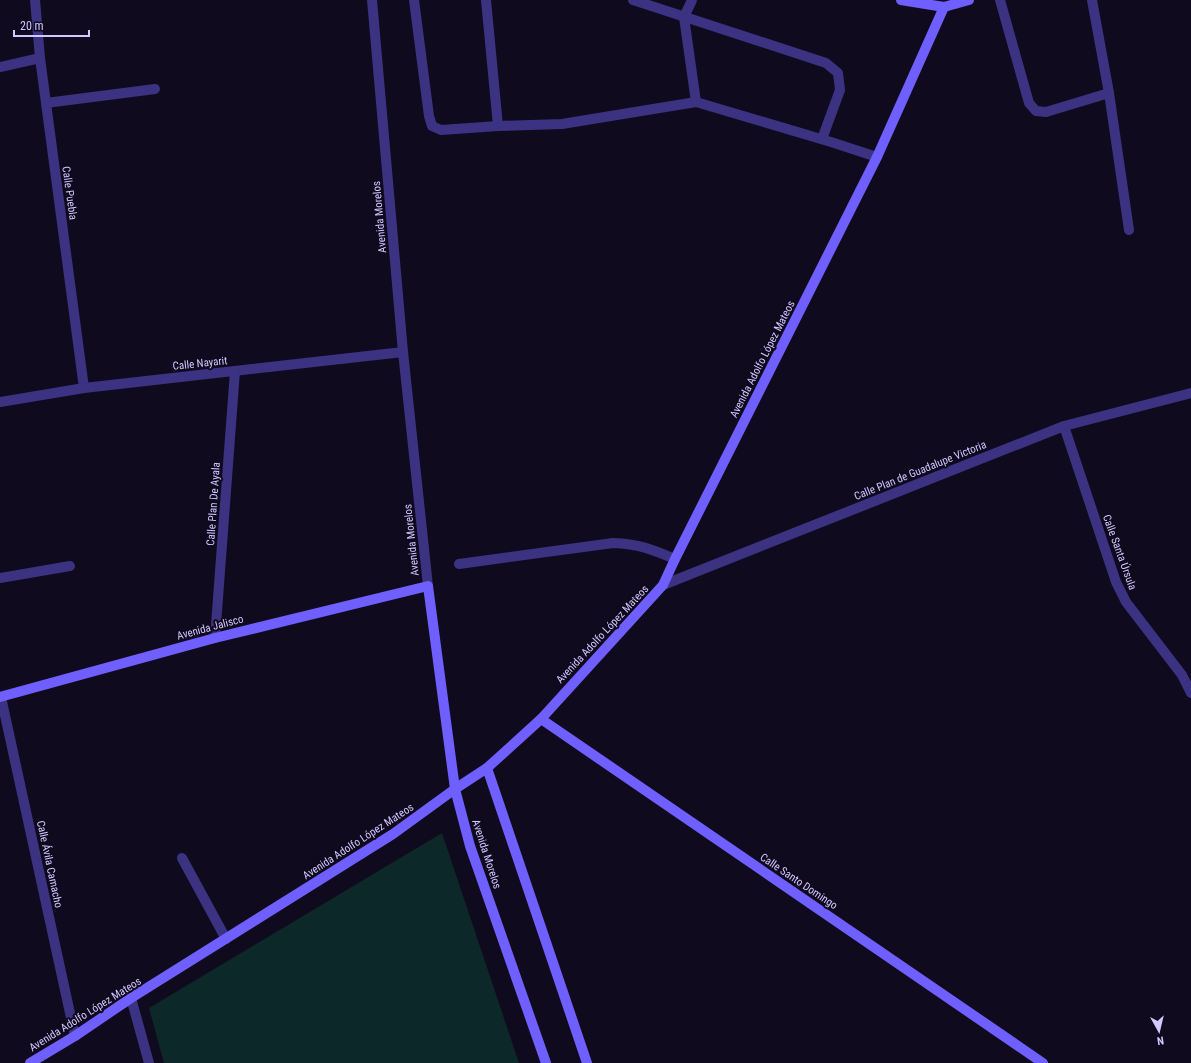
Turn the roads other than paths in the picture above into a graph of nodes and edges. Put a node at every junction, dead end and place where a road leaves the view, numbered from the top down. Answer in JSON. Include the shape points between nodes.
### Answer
{"nodes":[{"id":1,"x":35,"y":0,"type":"edge"},
{"id":2,"x":372,"y":0,"type":"edge"},
{"id":3,"x":414,"y":0,"type":"edge"},
{"id":4,"x":486,"y":0,"type":"edge"},
{"id":5,"x":633,"y":0,"type":"edge"},
{"id":6,"x":692,"y":0,"type":"edge"},
{"id":7,"x":900,"y":0,"type":"edge"},
{"id":8,"x":969,"y":0,"type":"edge"},
{"id":9,"x":1000,"y":0,"type":"edge"},
{"id":10,"x":1092,"y":0,"type":"edge"},
{"id":11,"x":944,"y":7,"type":"junction"},
{"id":12,"x":684,"y":17,"type":"junction"},
{"id":13,"x":40,"y":58,"type":"junction"},
{"id":14,"x":0,"y":67,"type":"edge"},
{"id":15,"x":155,"y":89,"type":"dead end"},
{"id":16,"x":1109,"y":93,"type":"junction"},
{"id":17,"x":696,"y":102,"type":"junction"},
{"id":18,"x":46,"y":103,"type":"junction"},
{"id":19,"x":498,"y":126,"type":"junction"},
{"id":20,"x":822,"y":139,"type":"junction"},
{"id":21,"x":877,"y":157,"type":"junction"},
{"id":22,"x":1129,"y":230,"type":"dead end"},
{"id":23,"x":403,"y":352,"type":"junction"},
{"id":24,"x":235,"y":371,"type":"junction"},
{"id":25,"x":84,"y":388,"type":"junction"},
{"id":26,"x":1191,"y":393,"type":"edge"},
{"id":27,"x":0,"y":402,"type":"edge"},
{"id":28,"x":1064,"y":426,"type":"junction"},
{"id":29,"x":675,"y":559,"type":"junction"},
{"id":30,"x":459,"y":564,"type":"dead end"},
{"id":31,"x":70,"y":566,"type":"dead end"},
{"id":32,"x":0,"y":578,"type":"edge"},
{"id":33,"x":663,"y":585,"type":"junction"},
{"id":34,"x":428,"y":586,"type":"junction"},
{"id":35,"x":215,"y":638,"type":"junction"},
{"id":36,"x":1191,"y":693,"type":"edge"},
{"id":37,"x":1,"y":697,"type":"edge"},
{"id":38,"x":541,"y":718,"type":"junction"},
{"id":39,"x":487,"y":768,"type":"junction"},
{"id":40,"x":455,"y":789,"type":"junction"},
{"id":41,"x":182,"y":858,"type":"dead end"},
{"id":42,"x":226,"y":939,"type":"junction"},
{"id":43,"x":131,"y":998,"type":"junction"},
{"id":44,"x":76,"y":1036,"type":"junction"},
{"id":45,"x":30,"y":1063,"type":"edge"},
{"id":46,"x":149,"y":1063,"type":"edge"},
{"id":47,"x":546,"y":1063,"type":"edge"},
{"id":48,"x":587,"y":1063,"type":"edge"},
{"id":49,"x":1043,"y":1063,"type":"edge"}],
"edges":[{"from":1,"to":13,"type":"street","name":"Calle Puebla"},
{"from":2,"to":23,"type":"street","name":"Avenida Morelos"},
{"from":3,"to":19,"type":"street","via":[[432,126],[441,130]]},
{"from":4,"to":19,"type":"street"},
{"from":5,"to":12,"type":"street"},
{"from":6,"to":12,"type":"street"},
{"from":7,"to":11,"type":"main road"},
{"from":8,"to":11,"type":"main road"},
{"from":9,"to":16,"type":"street","via":[[1029,103],[1036,111],[1046,112]]},
{"from":10,"to":16,"type":"street"},
{"from":11,"to":21,"type":"main road","name":"Avenida Adolfo López Mateos"},
{"from":12,"to":17,"type":"street"},
{"from":12,"to":20,"type":"street","via":[[826,63],[838,73],[840,90]]},
{"from":13,"to":14,"type":"street"},
{"from":13,"to":18,"type":"street","name":"Calle Puebla"},
{"from":15,"to":18,"type":"street"},
{"from":16,"to":22,"type":"street"},
{"from":17,"to":19,"type":"street","via":[[562,124]]},
{"from":17,"to":20,"type":"street"},
{"from":18,"to":25,"type":"street","name":"Calle Puebla"},
{"from":20,"to":21,"type":"street"},
{"from":21,"to":29,"type":"main road","name":"Avenida Adolfo López Mateos"},
{"from":23,"to":24,"type":"street","name":"Calle Nayarit"},
{"from":23,"to":34,"type":"street","name":"Avenida Morelos"},
{"from":24,"to":25,"type":"street","name":"Calle Nayarit"},
{"from":24,"to":35,"type":"street","name":"Calle Plan De Ayala"},
{"from":25,"to":27,"type":"street","name":"Calle Nayarit"},
{"from":26,"to":28,"type":"street","name":"Calle Plan de Guadalupe Victoria"},
{"from":28,"to":33,"type":"street","name":"Calle Plan de Guadalupe Victoria"},
{"from":28,"to":36,"type":"street","name":"Calle Santa Úrsula","via":[[1116,582],[1126,602],[1182,675]]},
{"from":29,"to":30,"type":"street","via":[[644,546],[613,543]]},
{"from":29,"to":33,"type":"main road","name":"Avenida Adolfo López Mateos"},
{"from":31,"to":32,"type":"street"},
{"from":33,"to":38,"type":"main road","name":"Avenida Adolfo López Mateos"},
{"from":34,"to":35,"type":"main road","name":"Avenida Jalisco"},
{"from":34,"to":40,"type":"main road","name":"Avenida Morelos"},
{"from":35,"to":37,"type":"main road","name":"Avenida Jalisco"},
{"from":37,"to":44,"type":"street","name":"Calle Ávila Camacho"},
{"from":38,"to":39,"type":"main road","name":"Avenida Adolfo López Mateos"},
{"from":38,"to":49,"type":"main road","name":"Calle Santo Domingo"},
{"from":39,"to":40,"type":"main road","name":"Avenida Adolfo López Mateos"},
{"from":39,"to":48,"type":"main road"},
{"from":40,"to":42,"type":"main road","name":"Avenida Adolfo López Mateos","via":[[393,834]]},
{"from":40,"to":47,"type":"main road","name":"Avenida Morelos","via":[[470,846]]},
{"from":41,"to":42,"type":"street"},
{"from":42,"to":43,"type":"main road","name":"Avenida Adolfo López Mateos"},
{"from":43,"to":44,"type":"main road","name":"Avenida Adolfo López Mateos"},
{"from":43,"to":46,"type":"street"},
{"from":44,"to":45,"type":"main road","name":"Avenida Adolfo López Mateos"}]}
